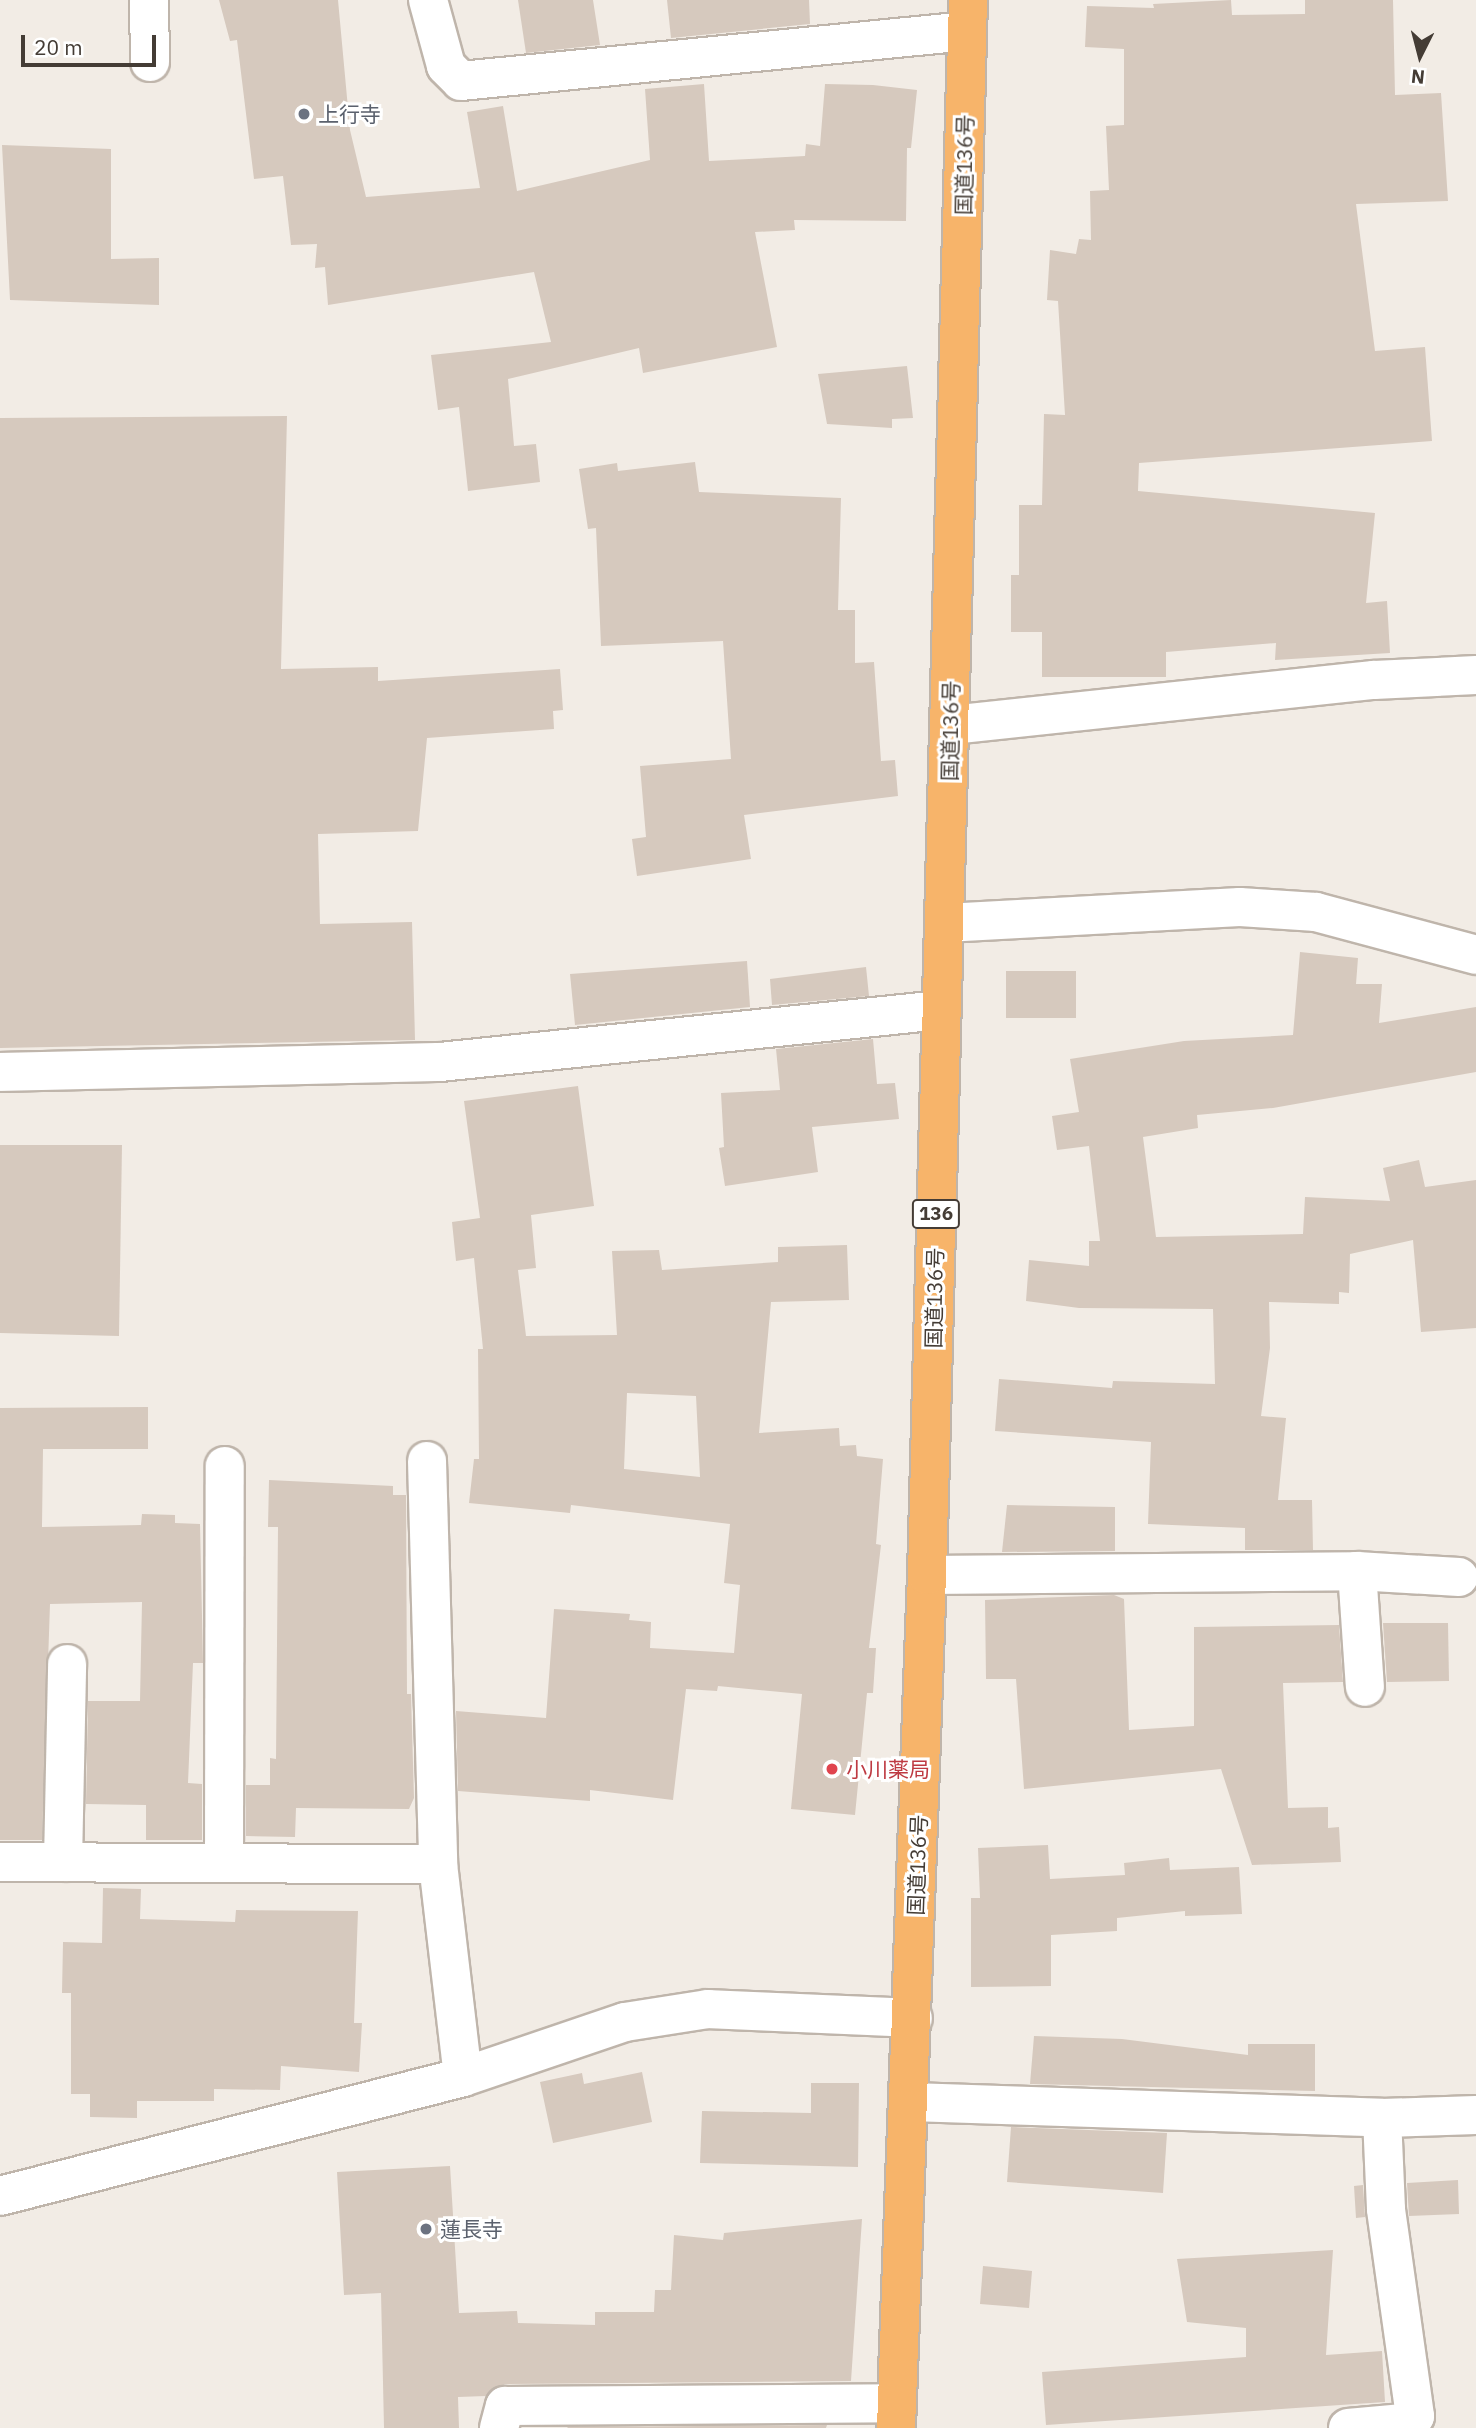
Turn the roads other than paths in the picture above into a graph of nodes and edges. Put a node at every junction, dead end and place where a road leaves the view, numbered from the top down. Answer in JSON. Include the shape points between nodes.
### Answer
{"nodes":[{"id":1,"x":149,"y":0,"type":"edge"},
{"id":2,"x":428,"y":0,"type":"edge"},
{"id":3,"x":967,"y":16,"type":"edge"},
{"id":4,"x":150,"y":62,"type":"dead end"},
{"id":5,"x":1476,"y":675,"type":"edge"},
{"id":6,"x":951,"y":725,"type":"junction"},
{"id":7,"x":945,"y":923,"type":"junction"},
{"id":8,"x":1476,"y":955,"type":"edge"},
{"id":9,"x":941,"y":1010,"type":"junction"},
{"id":10,"x":0,"y":1072,"type":"edge"},
{"id":11,"x":427,"y":1461,"type":"dead end"},
{"id":12,"x":225,"y":1466,"type":"dead end"},
{"id":13,"x":1357,"y":1571,"type":"junction"},
{"id":14,"x":927,"y":1575,"type":"junction"},
{"id":15,"x":1459,"y":1577,"type":"dead end"},
{"id":16,"x":67,"y":1664,"type":"dead end"},
{"id":17,"x":1365,"y":1687,"type":"dead end"},
{"id":18,"x":0,"y":1862,"type":"edge"},
{"id":19,"x":63,"y":1862,"type":"junction"},
{"id":20,"x":224,"y":1863,"type":"junction"},
{"id":21,"x":438,"y":1864,"type":"junction"},
{"id":22,"x":913,"y":2018,"type":"junction"},
{"id":23,"x":463,"y":2077,"type":"junction"},
{"id":24,"x":911,"y":2102,"type":"junction"},
{"id":25,"x":1476,"y":2115,"type":"edge"},
{"id":26,"x":1381,"y":2118,"type":"junction"},
{"id":27,"x":0,"y":2196,"type":"edge"},
{"id":28,"x":897,"y":2415,"type":"edge"},
{"id":29,"x":499,"y":2428,"type":"edge"},
{"id":30,"x":1348,"y":2428,"type":"edge"}],
"edges":[{"from":1,"to":4,"type":"street"},
{"from":2,"to":3,"type":"street","via":[[446,66],[461,81]]},
{"from":3,"to":6,"type":"highway","name":"国道136号","number":"136"},
{"from":5,"to":6,"type":"street"},
{"from":6,"to":7,"type":"highway","name":"国道136号","number":"136"},
{"from":7,"to":8,"type":"street","via":[[1240,907],[1316,912]]},
{"from":7,"to":9,"type":"highway","name":"国道136号","number":"136"},
{"from":9,"to":10,"type":"street","via":[[440,1062]]},
{"from":9,"to":14,"type":"highway","name":"国道136号","number":"136"},
{"from":11,"to":21,"type":"street"},
{"from":12,"to":20,"type":"street"},
{"from":13,"to":14,"type":"street"},
{"from":13,"to":15,"type":"street"},
{"from":13,"to":17,"type":"street"},
{"from":14,"to":22,"type":"highway","name":"国道136号","number":"136"},
{"from":16,"to":19,"type":"street"},
{"from":18,"to":19,"type":"street"},
{"from":19,"to":20,"type":"street"},
{"from":20,"to":21,"type":"street"},
{"from":21,"to":23,"type":"street"},
{"from":22,"to":23,"type":"street","via":[[708,2010],[625,2022]]},
{"from":22,"to":24,"type":"highway","name":"国道136号","number":"136"},
{"from":23,"to":27,"type":"street"},
{"from":24,"to":26,"type":"street"},
{"from":24,"to":28,"type":"highway","name":"国道136号","number":"136"},
{"from":25,"to":26,"type":"street"},
{"from":26,"to":30,"type":"street","via":[[1386,2210],[1415,2416],[1404,2423]]},
{"from":28,"to":29,"type":"street","via":[[505,2406]]}]}
